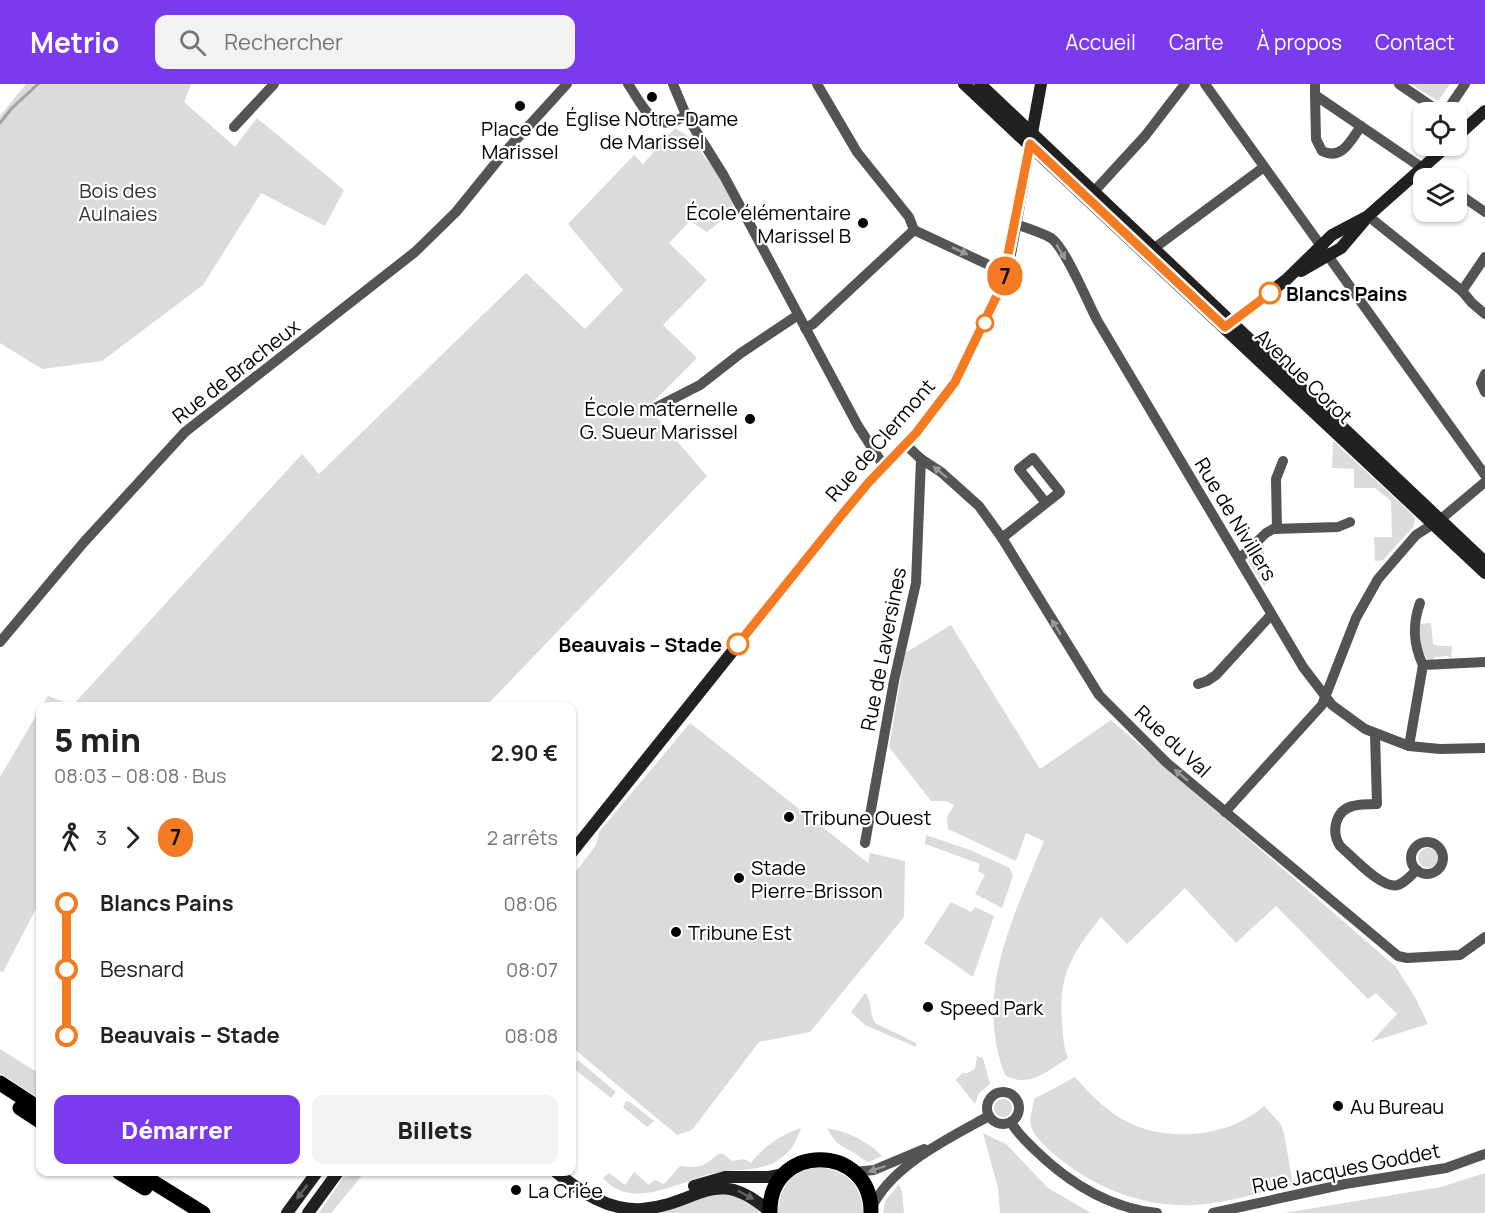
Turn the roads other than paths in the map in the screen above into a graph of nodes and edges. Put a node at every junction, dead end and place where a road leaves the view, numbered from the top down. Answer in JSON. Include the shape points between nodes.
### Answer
{"nodes":[{"id":1,"x":274,"y":84,"type":"edge"},
{"id":2,"x":578,"y":84,"type":"edge"},
{"id":3,"x":628,"y":84,"type":"edge"},
{"id":4,"x":673,"y":84,"type":"edge"},
{"id":5,"x":817,"y":84,"type":"edge"},
{"id":6,"x":964,"y":84,"type":"edge"},
{"id":7,"x":980,"y":84,"type":"edge"},
{"id":8,"x":1041,"y":84,"type":"edge"},
{"id":9,"x":1185,"y":84,"type":"edge"},
{"id":10,"x":1205,"y":84,"type":"edge"},
{"id":11,"x":1399,"y":84,"type":"edge"},
{"id":12,"x":1465,"y":84,"type":"edge"},
{"id":13,"x":564,"y":87,"type":"edge"},
{"id":14,"x":1315,"y":89,"type":"edge"},
{"id":15,"x":1425,"y":102,"type":"edge"},
{"id":16,"x":1453,"y":102,"type":"edge"},
{"id":17,"x":1485,"y":111,"type":"edge"},
{"id":18,"x":686,"y":114,"type":"junction"},
{"id":19,"x":1467,"y":124,"type":"edge"},
{"id":20,"x":1361,"y":126,"type":"junction"},
{"id":21,"x":234,"y":127,"type":"dead end"},
{"id":22,"x":1031,"y":138,"type":"junction"},
{"id":23,"x":1436,"y":156,"type":"edge"},
{"id":24,"x":1264,"y":167,"type":"junction"},
{"id":25,"x":1422,"y":168,"type":"joint"},
{"id":26,"x":1413,"y":176,"type":"edge"},
{"id":27,"x":1091,"y":194,"type":"junction"},
{"id":28,"x":1467,"y":200,"type":"edge"},
{"id":29,"x":1485,"y":212,"type":"edge"},
{"id":30,"x":1368,"y":216,"type":"junction"},
{"id":31,"x":1015,"y":224,"type":"junction"},
{"id":32,"x":914,"y":230,"type":"junction"},
{"id":33,"x":1151,"y":251,"type":"junction"},
{"id":34,"x":1324,"y":251,"type":"junction"},
{"id":35,"x":1485,"y":257,"type":"edge"},
{"id":36,"x":1006,"y":273,"type":"junction"},
{"id":37,"x":1462,"y":291,"type":"junction"},
{"id":38,"x":1485,"y":314,"type":"edge"},
{"id":39,"x":798,"y":315,"type":"junction"},
{"id":40,"x":1228,"y":325,"type":"junction"},
{"id":41,"x":805,"y":328,"type":"junction"},
{"id":42,"x":1485,"y":374,"type":"edge"},
{"id":43,"x":1485,"y":392,"type":"edge"},
{"id":44,"x":653,"y":409,"type":"dead end"},
{"id":45,"x":905,"y":444,"type":"junction"},
{"id":46,"x":921,"y":459,"type":"junction"},
{"id":47,"x":1282,"y":461,"type":"dead end"},
{"id":48,"x":884,"y":466,"type":"junction"},
{"id":49,"x":1485,"y":475,"type":"edge"},
{"id":50,"x":1485,"y":482,"type":"edge"},
{"id":51,"x":1046,"y":503,"type":"dead end"},
{"id":52,"x":1350,"y":522,"type":"dead end"},
{"id":53,"x":1437,"y":522,"type":"junction"},
{"id":54,"x":1277,"y":529,"type":"junction"},
{"id":55,"x":1002,"y":538,"type":"junction"},
{"id":56,"x":1239,"y":559,"type":"junction"},
{"id":57,"x":1485,"y":562,"type":"edge"},
{"id":58,"x":1485,"y":573,"type":"edge"},
{"id":59,"x":1420,"y":603,"type":"dead end"},
{"id":60,"x":1271,"y":615,"type":"junction"},
{"id":61,"x":0,"y":642,"type":"edge"},
{"id":62,"x":1485,"y":662,"type":"edge"},
{"id":63,"x":1423,"y":665,"type":"junction"},
{"id":64,"x":1198,"y":684,"type":"dead end"},
{"id":65,"x":1326,"y":698,"type":"junction"},
{"id":66,"x":1375,"y":734,"type":"junction"},
{"id":67,"x":1409,"y":746,"type":"junction"},
{"id":68,"x":1485,"y":748,"type":"edge"},
{"id":69,"x":1226,"y":812,"type":"junction"},
{"id":70,"x":865,"y":843,"type":"dead end"},
{"id":71,"x":576,"y":847,"type":"edge"},
{"id":72,"x":1417,"y":870,"type":"dead end"},
{"id":73,"x":1485,"y":937,"type":"edge"},
{"id":74,"x":0,"y":1083,"type":"edge"},
{"id":75,"x":0,"y":1095,"type":"edge"},
{"id":76,"x":36,"y":1106,"type":"edge"},
{"id":77,"x":989,"y":1116,"type":"junction"},
{"id":78,"x":36,"y":1118,"type":"edge"},
{"id":79,"x":1011,"y":1122,"type":"junction"},
{"id":80,"x":939,"y":1144,"type":"junction"},
{"id":81,"x":1485,"y":1154,"type":"edge"},
{"id":82,"x":854,"y":1172,"type":"junction"},
{"id":83,"x":784,"y":1174,"type":"junction"},
{"id":84,"x":125,"y":1176,"type":"edge"},
{"id":85,"x":143,"y":1176,"type":"edge"},
{"id":86,"x":314,"y":1176,"type":"edge"},
{"id":87,"x":335,"y":1176,"type":"edge"},
{"id":88,"x":562,"y":1176,"type":"edge"},
{"id":89,"x":572,"y":1176,"type":"edge"},
{"id":90,"x":871,"y":1211,"type":"edge"},
{"id":91,"x":184,"y":1213,"type":"edge"},
{"id":92,"x":203,"y":1213,"type":"edge"},
{"id":93,"x":286,"y":1213,"type":"edge"},
{"id":94,"x":308,"y":1213,"type":"edge"},
{"id":95,"x":770,"y":1213,"type":"edge"},
{"id":96,"x":1157,"y":1213,"type":"edge"},
{"id":97,"x":1213,"y":1213,"type":"edge"}],
"edges":[{"from":1,"to":21,"type":"street"},
{"from":2,"to":13,"type":"street"},
{"from":3,"to":18,"type":"street","via":[[654,119],[675,122]]},
{"from":4,"to":18,"type":"street"},
{"from":5,"to":32,"type":"street","via":[[857,152],[909,217]]},
{"from":6,"to":22,"type":"main road","name":"Avenue Corot"},
{"from":7,"to":22,"type":"main road","name":"Avenue Corot"},
{"from":8,"to":22,"type":"main road","name":"Rue de Clermont"},
{"from":9,"to":27,"type":"street","via":[[1145,136]]},
{"from":10,"to":24,"type":"street"},
{"from":11,"to":15,"type":"street"},
{"from":12,"to":16,"type":"street"},
{"from":13,"to":61,"type":"street","name":"Rue de Bracheux","via":[[456,212],[407,260],[185,432],[84,542]]},
{"from":14,"to":20,"type":"street"},
{"from":14,"to":20,"type":"street","via":[[1316,139],[1322,151],[1342,151]]},
{"from":17,"to":19,"type":"main road"},
{"from":18,"to":39,"type":"street","via":[[724,176]]},
{"from":20,"to":25,"type":"street"},
{"from":22,"to":27,"type":"main road","name":"Avenue Corot"},
{"from":22,"to":31,"type":"main road","name":"Rue de Clermont"},
{"from":23,"to":25,"type":"main road"},
{"from":24,"to":33,"type":"street"},
{"from":24,"to":34,"type":"street"},
{"from":26,"to":30,"type":"main road"},
{"from":27,"to":33,"type":"main road","name":"Avenue Corot"},
{"from":28,"to":29,"type":"street"},
{"from":30,"to":34,"type":"main road","via":[[1332,235]]},
{"from":30,"to":37,"type":"street"},
{"from":31,"to":36,"type":"main road","name":"Rue de Clermont"},
{"from":31,"to":56,"type":"street","name":"Rue de Nivillers","one_way":true,"via":[[1055,242],[1097,321]]},
{"from":32,"to":36,"type":"street","one_way":true},
{"from":32,"to":41,"type":"street"},
{"from":33,"to":40,"type":"main road","name":"Avenue Corot"},
{"from":34,"to":40,"type":"main road"},
{"from":34,"to":49,"type":"street"},
{"from":35,"to":37,"type":"street"},
{"from":36,"to":45,"type":"main road","name":"Rue de Clermont","via":[[955,382]]},
{"from":37,"to":38,"type":"street"},
{"from":39,"to":41,"type":"street"},
{"from":39,"to":44,"type":"street","via":[[700,385]]},
{"from":40,"to":53,"type":"main road","name":"Avenue Corot"},
{"from":41,"to":48,"type":"street"},
{"from":42,"to":43,"type":"street","via":[[1481,383]]},
{"from":45,"to":46,"type":"street","name":"Rue du Val"},
{"from":45,"to":48,"type":"main road","name":"Rue de Clermont"},
{"from":55,"to":46,"type":"street","name":"Rue du Val","one_way":true,"via":[[974,501]]},
{"from":46,"to":70,"type":"street","name":"Rue de Laversines","via":[[916,583]]},
{"from":47,"to":54,"type":"street","via":[[1276,479]]},
{"from":48,"to":71,"type":"main road","name":"Rue de Clermont"},
{"from":50,"to":53,"type":"street"},
{"from":51,"to":55,"type":"street"},
{"from":52,"to":54,"type":"street","via":[[1338,527]]},
{"from":53,"to":57,"type":"main road","name":"Avenue Corot"},
{"from":53,"to":58,"type":"main road","name":"Avenue Corot"},
{"from":53,"to":65,"type":"street","via":[[1409,543],[1366,598]]},
{"from":54,"to":56,"type":"street","via":[[1266,533]]},
{"from":69,"to":55,"type":"street","name":"Rue du Val","one_way":true,"via":[[1161,757],[1094,690]]},
{"from":56,"to":60,"type":"street","name":"Rue de Nivillers"},
{"from":59,"to":63,"type":"street","via":[[1414,623],[1415,643]]},
{"from":60,"to":64,"type":"street","via":[[1216,675]]},
{"from":60,"to":65,"type":"street","name":"Rue de Nivillers"},
{"from":62,"to":63,"type":"street"},
{"from":63,"to":67,"type":"street"},
{"from":65,"to":66,"type":"street","name":"Rue de Nivillers","via":[[1345,717]]},
{"from":65,"to":69,"type":"street"},
{"from":66,"to":67,"type":"street","name":"Rue de Nivillers"},
{"from":66,"to":72,"type":"street","via":[[1377,804],[1352,806],[1343,811],[1336,823],[1335,837],[1340,846],[1384,883],[1401,884]]},
{"from":67,"to":68,"type":"street","name":"Rue de Nivillers"},
{"from":69,"to":73,"type":"street","name":"Rue du Val","via":[[1398,956],[1460,955]]},
{"from":74,"to":76,"type":"main road"},
{"from":75,"to":78,"type":"main road"},
{"from":77,"to":79,"type":"street","via":[[998,1123]]},
{"from":77,"to":79,"type":"street","via":[[991,1098],[1008,1093],[1019,1106]]},
{"from":77,"to":80,"type":"street"},
{"from":79,"to":96,"type":"street","via":[[1022,1137],[1074,1183],[1114,1202]]},
{"from":80,"to":82,"type":"street","one_way":true,"via":[[880,1169]]},
{"from":80,"to":90,"type":"street","via":[[885,1185]]},
{"from":81,"to":97,"type":"street","name":"Rue Jacques Goddet","via":[[1446,1168],[1356,1182]]},
{"from":82,"to":83,"type":"main road","via":[[840,1163],[819,1159],[799,1163]]},
{"from":82,"to":90,"type":"main road","via":[[867,1191]]},
{"from":83,"to":89,"type":"main road","via":[[719,1178],[666,1196],[634,1201],[598,1193]]},
{"from":83,"to":95,"type":"main road","via":[[774,1188]]},
{"from":84,"to":91,"type":"main road"},
{"from":85,"to":92,"type":"main road"},
{"from":86,"to":93,"type":"main road","one_way":true},
{"from":87,"to":94,"type":"main road"},
{"from":88,"to":95,"type":"main road","one_way":true,"via":[[589,1196],[622,1207],[649,1208],[724,1188],[745,1194]]}]}
